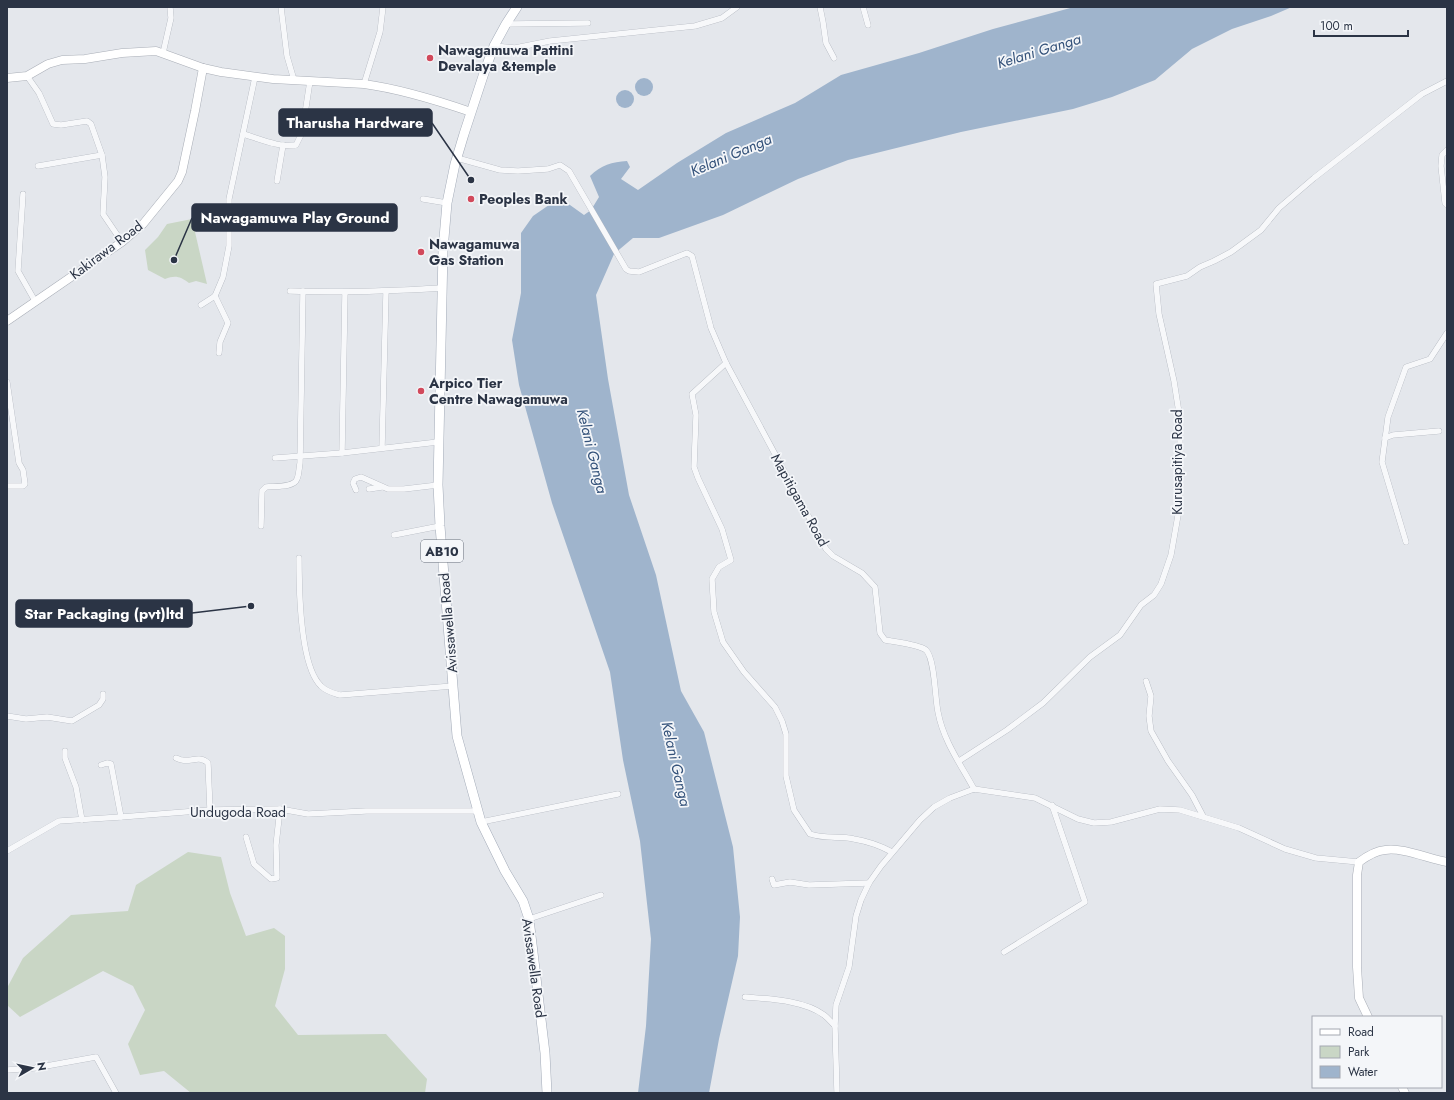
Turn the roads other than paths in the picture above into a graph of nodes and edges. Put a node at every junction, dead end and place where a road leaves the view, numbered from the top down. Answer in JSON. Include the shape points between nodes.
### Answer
{"nodes":[{"id":1,"x":170,"y":7,"type":"edge"},
{"id":2,"x":281,"y":7,"type":"edge"},
{"id":3,"x":383,"y":7,"type":"edge"},
{"id":4,"x":517,"y":7,"type":"edge"},
{"id":5,"x":737,"y":7,"type":"edge"},
{"id":6,"x":820,"y":7,"type":"edge"},
{"id":7,"x":864,"y":7,"type":"edge"},
{"id":8,"x":588,"y":23,"type":"dead end"},
{"id":9,"x":506,"y":24,"type":"junction"},
{"id":10,"x":868,"y":25,"type":"dead end"},
{"id":11,"x":494,"y":46,"type":"junction"},
{"id":12,"x":164,"y":53,"type":"junction"},
{"id":13,"x":834,"y":58,"type":"dead end"},
{"id":14,"x":203,"y":68,"type":"junction"},
{"id":15,"x":27,"y":76,"type":"junction"},
{"id":16,"x":255,"y":77,"type":"junction"},
{"id":17,"x":7,"y":78,"type":"edge"},
{"id":18,"x":294,"y":80,"type":"junction"},
{"id":19,"x":310,"y":81,"type":"junction"},
{"id":20,"x":1446,"y":83,"type":"edge"},
{"id":21,"x":364,"y":84,"type":"junction"},
{"id":22,"x":471,"y":112,"type":"junction"},
{"id":23,"x":243,"y":134,"type":"junction"},
{"id":24,"x":282,"y":145,"type":"junction"},
{"id":25,"x":1447,"y":150,"type":"edge"},
{"id":26,"x":102,"y":155,"type":"junction"},
{"id":27,"x":457,"y":158,"type":"junction"},
{"id":28,"x":38,"y":166,"type":"dead end"},
{"id":29,"x":277,"y":181,"type":"dead end"},
{"id":30,"x":23,"y":194,"type":"dead end"},
{"id":31,"x":423,"y":199,"type":"dead end"},
{"id":32,"x":447,"y":203,"type":"junction"},
{"id":33,"x":1447,"y":205,"type":"edge"},
{"id":34,"x":122,"y":242,"type":"junction"},
{"id":35,"x":442,"y":288,"type":"junction"},
{"id":36,"x":290,"y":290,"type":"dead end"},
{"id":37,"x":303,"y":291,"type":"junction"},
{"id":38,"x":345,"y":292,"type":"junction"},
{"id":39,"x":386,"y":292,"type":"junction"},
{"id":40,"x":215,"y":296,"type":"junction"},
{"id":41,"x":35,"y":301,"type":"junction"},
{"id":42,"x":201,"y":305,"type":"dead end"},
{"id":43,"x":7,"y":321,"type":"edge"},
{"id":44,"x":1447,"y":333,"type":"edge"},
{"id":45,"x":219,"y":353,"type":"dead end"},
{"id":46,"x":726,"y":363,"type":"junction"},
{"id":47,"x":7,"y":382,"type":"edge"},
{"id":48,"x":8,"y":394,"type":"edge"},
{"id":49,"x":1439,"y":431,"type":"dead end"},
{"id":50,"x":1385,"y":438,"type":"junction"},
{"id":51,"x":438,"y":442,"type":"junction"},
{"id":52,"x":382,"y":448,"type":"junction"},
{"id":53,"x":342,"y":453,"type":"junction"},
{"id":54,"x":299,"y":456,"type":"junction"},
{"id":55,"x":275,"y":458,"type":"dead end"},
{"id":56,"x":438,"y":485,"type":"junction"},
{"id":57,"x":7,"y":486,"type":"edge"},
{"id":58,"x":382,"y":486,"type":"junction"},
{"id":59,"x":369,"y":489,"type":"dead end"},
{"id":60,"x":356,"y":490,"type":"dead end"},
{"id":61,"x":261,"y":526,"type":"dead end"},
{"id":62,"x":440,"y":526,"type":"junction"},
{"id":63,"x":394,"y":535,"type":"dead end"},
{"id":64,"x":1406,"y":542,"type":"dead end"},
{"id":65,"x":299,"y":558,"type":"dead end"},
{"id":66,"x":1146,"y":681,"type":"dead end"},
{"id":67,"x":454,"y":686,"type":"junction"},
{"id":68,"x":103,"y":694,"type":"dead end"},
{"id":69,"x":7,"y":716,"type":"edge"},
{"id":70,"x":65,"y":751,"type":"dead end"},
{"id":71,"x":176,"y":758,"type":"dead end"},
{"id":72,"x":959,"y":761,"type":"junction"},
{"id":73,"x":101,"y":765,"type":"dead end"},
{"id":74,"x":974,"y":789,"type":"junction"},
{"id":75,"x":618,"y":794,"type":"dead end"},
{"id":76,"x":1052,"y":805,"type":"junction"},
{"id":77,"x":280,"y":809,"type":"junction"},
{"id":78,"x":210,"y":810,"type":"junction"},
{"id":79,"x":478,"y":811,"type":"junction"},
{"id":80,"x":1203,"y":816,"type":"junction"},
{"id":81,"x":121,"y":817,"type":"junction"},
{"id":82,"x":82,"y":820,"type":"junction"},
{"id":83,"x":482,"y":822,"type":"junction"},
{"id":84,"x":246,"y":837,"type":"dead end"},
{"id":85,"x":7,"y":851,"type":"edge"},
{"id":86,"x":892,"y":852,"type":"junction"},
{"id":87,"x":1359,"y":862,"type":"junction"},
{"id":88,"x":1447,"y":862,"type":"edge"},
{"id":89,"x":772,"y":880,"type":"dead end"},
{"id":90,"x":869,"y":884,"type":"junction"},
{"id":91,"x":601,"y":895,"type":"dead end"},
{"id":92,"x":529,"y":919,"type":"junction"},
{"id":93,"x":1004,"y":952,"type":"dead end"},
{"id":94,"x":745,"y":997,"type":"dead end"},
{"id":95,"x":1368,"y":1016,"type":"edge"},
{"id":96,"x":835,"y":1026,"type":"junction"},
{"id":97,"x":7,"y":1070,"type":"edge"},
{"id":98,"x":116,"y":1093,"type":"edge"},
{"id":99,"x":547,"y":1093,"type":"edge"},
{"id":100,"x":837,"y":1093,"type":"edge"}],
"edges":[{"from":1,"to":12,"type":"street"},
{"from":2,"to":18,"type":"street","via":[[287,56]]},
{"from":3,"to":21,"type":"street","via":[[380,32]]},
{"from":4,"to":9,"type":"main road","name":"Avissawella Road","number":"AB10"},
{"from":5,"to":11,"type":"street","via":[[722,18],[695,26],[550,40],[516,48]]},
{"from":6,"to":13,"type":"street","via":[[826,43]]},
{"from":7,"to":10,"type":"street"},
{"from":8,"to":9,"type":"street"},
{"from":9,"to":11,"type":"main road","name":"Avissawella Road","number":"AB10"},
{"from":11,"to":22,"type":"main road","name":"Avissawella Road","number":"AB10"},
{"from":12,"to":14,"type":"street"},
{"from":12,"to":15,"type":"street","via":[[122,53],[62,60],[48,64]]},
{"from":14,"to":16,"type":"street"},
{"from":14,"to":34,"type":"street","name":"Kakirawa Road","via":[[184,164],[178,181],[143,224]]},
{"from":15,"to":17,"type":"street"},
{"from":15,"to":26,"type":"street","via":[[39,93],[54,124],[61,126],[87,121],[91,124]]},
{"from":16,"to":18,"type":"street"},
{"from":16,"to":23,"type":"street"},
{"from":18,"to":19,"type":"street"},
{"from":19,"to":21,"type":"street"},
{"from":19,"to":24,"type":"street","via":[[302,133],[296,145]]},
{"from":20,"to":72,"type":"street","name":"Kurusapitiya Road","via":[[1422,94],[1314,178],[1279,208],[1261,230],[1232,252],[1187,276],[1156,284],[1159,314],[1180,419],[1180,504],[1171,555],[1161,584],[1154,595],[1141,605],[1120,635],[1090,657],[1043,703]]},
{"from":21,"to":22,"type":"street","via":[[414,94]]},
{"from":22,"to":27,"type":"main road","name":"Avissawella Road","number":"AB10"},
{"from":23,"to":24,"type":"street"},
{"from":23,"to":40,"type":"street","via":[[229,200],[229,246],[223,277]]},
{"from":24,"to":29,"type":"street"},
{"from":25,"to":33,"type":"street","via":[[1442,155],[1441,166]]},
{"from":26,"to":28,"type":"street"},
{"from":26,"to":34,"type":"street","via":[[105,177],[103,214]]},
{"from":27,"to":32,"type":"main road","name":"Avissawella Road","number":"AB10"},
{"from":27,"to":46,"type":"street","name":"Mapitigama Road","via":[[500,170],[548,169],[560,165],[569,170],[626,269],[630,271],[639,272],[687,254],[692,256],[711,328]]},
{"from":30,"to":41,"type":"street","via":[[18,271]]},
{"from":31,"to":32,"type":"street"},
{"from":32,"to":35,"type":"main road","name":"Avissawella Road","number":"AB10"},
{"from":34,"to":41,"type":"street","name":"Kakirawa Road"},
{"from":35,"to":39,"type":"street"},
{"from":35,"to":51,"type":"main road","name":"Avissawella Road","number":"AB10"},
{"from":36,"to":37,"type":"street"},
{"from":37,"to":38,"type":"street"},
{"from":37,"to":54,"type":"street"},
{"from":38,"to":39,"type":"street"},
{"from":38,"to":53,"type":"street"},
{"from":39,"to":52,"type":"street"},
{"from":40,"to":42,"type":"street"},
{"from":40,"to":45,"type":"street","via":[[228,323],[220,342]]},
{"from":41,"to":43,"type":"street","name":"Kakirawa Road"},
{"from":44,"to":50,"type":"street","via":[[1430,359],[1406,367],[1388,417]]},
{"from":46,"to":72,"type":"street","name":"Mapitigama Road","via":[[826,549],[862,573],[875,587],[880,633],[885,640],[926,650],[931,659],[943,732]]},
{"from":46,"to":86,"type":"street","via":[[692,394],[696,415],[694,467],[722,529],[731,560],[719,567],[712,580],[714,612],[723,642],[744,672],[775,707],[782,720],[786,734],[786,776],[794,810],[810,834],[853,839]]},
{"from":47,"to":48,"type":"street"},
{"from":48,"to":57,"type":"street","via":[[25,484]]},
{"from":49,"to":50,"type":"street"},
{"from":50,"to":64,"type":"street","via":[[1382,462]]},
{"from":51,"to":52,"type":"street"},
{"from":51,"to":56,"type":"main road","name":"Avissawella Road","number":"AB10"},
{"from":52,"to":53,"type":"street"},
{"from":53,"to":54,"type":"street"},
{"from":54,"to":55,"type":"street"},
{"from":54,"to":61,"type":"street","via":[[297,480],[294,483],[266,487],[262,491]]},
{"from":56,"to":58,"type":"street","via":[[404,489],[388,489]]},
{"from":56,"to":62,"type":"main road","name":"Avissawella Road","number":"AB10"},
{"from":58,"to":59,"type":"street"},
{"from":58,"to":60,"type":"street","via":[[361,477],[353,483]]},
{"from":62,"to":63,"type":"street"},
{"from":62,"to":67,"type":"main road","name":"Avissawella Road","number":"AB10"},
{"from":65,"to":67,"type":"street","via":[[299,603],[306,649],[315,677],[321,686],[340,695]]},
{"from":66,"to":80,"type":"street","via":[[1151,696],[1149,716],[1152,731]]},
{"from":67,"to":79,"type":"main road","name":"Avissawella Road","number":"AB10","via":[[457,736]]},
{"from":68,"to":69,"type":"street","via":[[99,705],[72,721],[47,717],[26,719]]},
{"from":70,"to":82,"type":"street","via":[[65,758],[76,787]]},
{"from":71,"to":78,"type":"street","via":[[195,758],[208,764]]},
{"from":72,"to":74,"type":"street","name":"Mapitigama Road"},
{"from":73,"to":81,"type":"street","via":[[111,764]]},
{"from":74,"to":76,"type":"street","via":[[1035,798]]},
{"from":74,"to":86,"type":"street","via":[[934,807]]},
{"from":75,"to":83,"type":"street"},
{"from":76,"to":80,"type":"street","via":[[1078,819],[1094,823],[1111,822],[1160,809],[1180,810]]},
{"from":76,"to":93,"type":"street","via":[[1085,902]]},
{"from":77,"to":78,"type":"street","name":"Undugoda Road"},
{"from":77,"to":79,"type":"street","name":"Undugoda Road","via":[[308,814]]},
{"from":77,"to":84,"type":"street","via":[[276,845],[277,878],[271,879],[254,864]]},
{"from":78,"to":81,"type":"street","name":"Undugoda Road"},
{"from":79,"to":83,"type":"main road","name":"Avissawella Road","number":"AB10"},
{"from":80,"to":87,"type":"street","via":[[1239,828],[1285,849],[1316,858]]},
{"from":81,"to":82,"type":"street","name":"Undugoda Road"},
{"from":82,"to":85,"type":"street","name":"Undugoda Road","via":[[58,821]]},
{"from":83,"to":92,"type":"main road","name":"Avissawella Road","number":"AB10","via":[[504,871],[523,901]]},
{"from":86,"to":90,"type":"street"},
{"from":87,"to":88,"type":"street","via":[[1369,854],[1385,850]]},
{"from":87,"to":95,"type":"street","via":[[1357,967],[1360,998]]},
{"from":89,"to":90,"type":"street","via":[[774,885],[790,882],[809,885]]},
{"from":90,"to":96,"type":"street","via":[[856,916],[849,967],[836,1005]]},
{"from":91,"to":92,"type":"street"},
{"from":92,"to":99,"type":"main road","name":"Avissawella Road","number":"AB10","via":[[545,1053]]},
{"from":94,"to":96,"type":"street","via":[[789,1002],[811,1008],[824,1015]]},
{"from":96,"to":100,"type":"street"},
{"from":97,"to":98,"type":"street","via":[[35,1068],[96,1057]]}]}
